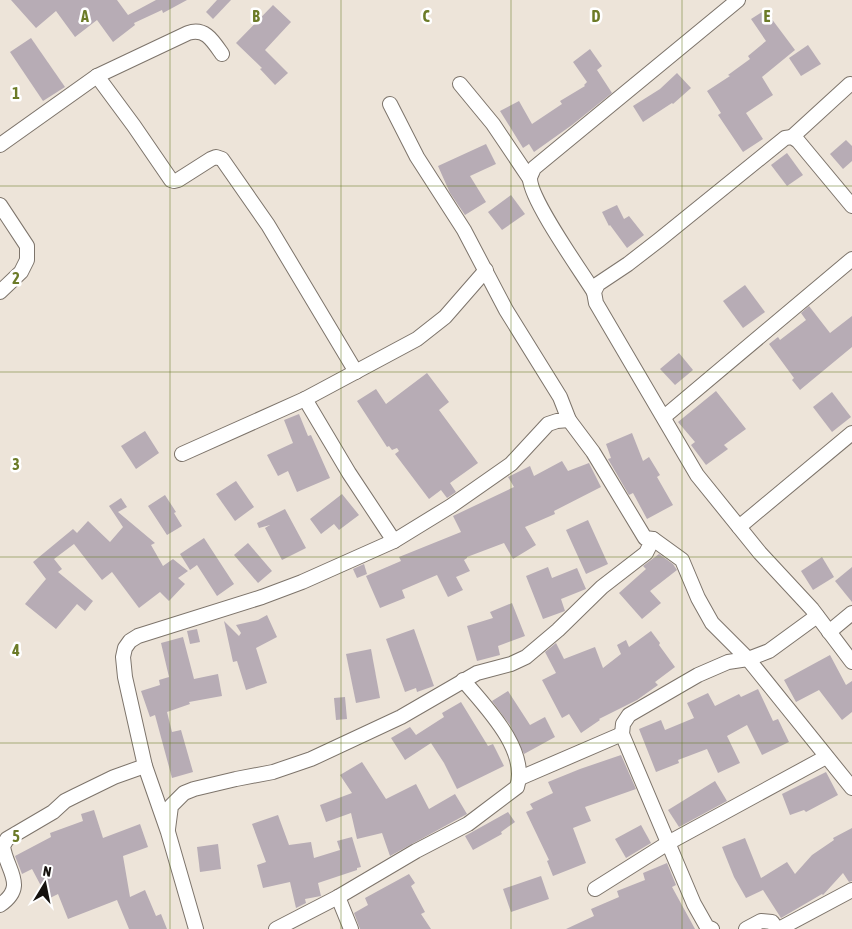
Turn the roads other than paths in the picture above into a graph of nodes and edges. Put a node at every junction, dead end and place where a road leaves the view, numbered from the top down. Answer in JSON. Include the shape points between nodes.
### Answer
{"nodes":[{"id":1,"x":738,"y":0,"type":"edge"},
{"id":2,"x":222,"y":54,"type":"dead end"},
{"id":3,"x":97,"y":76,"type":"junction"},
{"id":4,"x":460,"y":84,"type":"dead end"},
{"id":5,"x":850,"y":84,"type":"dead end"},
{"id":6,"x":390,"y":104,"type":"dead end"},
{"id":7,"x":792,"y":137,"type":"junction"},
{"id":8,"x":0,"y":145,"type":"edge"},
{"id":9,"x":530,"y":179,"type":"junction"},
{"id":10,"x":0,"y":206,"type":"edge"},
{"id":11,"x":852,"y":206,"type":"edge"},
{"id":12,"x":852,"y":258,"type":"edge"},
{"id":13,"x":486,"y":270,"type":"junction"},
{"id":14,"x":0,"y":292,"type":"edge"},
{"id":15,"x":594,"y":292,"type":"junction"},
{"id":16,"x":356,"y":372,"type":"junction"},
{"id":17,"x":305,"y":399,"type":"junction"},
{"id":18,"x":664,"y":418,"type":"junction"},
{"id":19,"x":569,"y":420,"type":"junction"},
{"id":20,"x":852,"y":433,"type":"edge"},
{"id":21,"x":182,"y":454,"type":"dead end"},
{"id":22,"x":739,"y":527,"type":"junction"},
{"id":23,"x":654,"y":539,"type":"junction"},
{"id":24,"x":394,"y":540,"type":"junction"},
{"id":25,"x":852,"y":613,"type":"edge"},
{"id":26,"x":818,"y":616,"type":"junction"},
{"id":27,"x":828,"y":632,"type":"junction"},
{"id":28,"x":748,"y":659,"type":"junction"},
{"id":29,"x":852,"y":662,"type":"edge"},
{"id":30,"x":463,"y":680,"type":"junction"},
{"id":31,"x":622,"y":734,"type":"junction"},
{"id":32,"x":826,"y":757,"type":"junction"},
{"id":33,"x":145,"y":766,"type":"junction"},
{"id":34,"x":520,"y":778,"type":"junction"},
{"id":35,"x":852,"y":788,"type":"edge"},
{"id":36,"x":168,"y":832,"type":"junction"},
{"id":37,"x":668,"y":842,"type":"junction"},
{"id":38,"x":595,"y":889,"type":"dead end"},
{"id":39,"x":852,"y":890,"type":"edge"},
{"id":40,"x":338,"y":897,"type":"junction"},
{"id":41,"x":0,"y":905,"type":"edge"},
{"id":42,"x":196,"y":929,"type":"edge"},
{"id":43,"x":276,"y":929,"type":"edge"},
{"id":44,"x":351,"y":929,"type":"edge"},
{"id":45,"x":712,"y":929,"type":"edge"},
{"id":46,"x":746,"y":929,"type":"edge"},
{"id":47,"x":778,"y":929,"type":"edge"}],
"edges":[{"from":1,"to":9,"type":"street","via":[[543,160],[534,168]]},
{"from":2,"to":3,"type":"street","via":[[208,35],[193,31]]},
{"from":3,"to":8,"type":"street"},
{"from":3,"to":16,"type":"street","via":[[171,180],[178,180],[210,159],[222,159],[268,225]]},
{"from":4,"to":9,"type":"street","via":[[493,124]]},
{"from":5,"to":7,"type":"street"},
{"from":6,"to":13,"type":"street"},
{"from":7,"to":11,"type":"street"},
{"from":7,"to":15,"type":"street","via":[[785,138],[628,264],[598,284]]},
{"from":9,"to":15,"type":"street","via":[[547,218]]},
{"from":10,"to":14,"type":"street","via":[[27,246],[27,260],[21,272]]},
{"from":12,"to":18,"type":"street"},
{"from":13,"to":16,"type":"street","via":[[445,317],[424,334]]},
{"from":13,"to":19,"type":"street","via":[[506,310],[560,397]]},
{"from":15,"to":18,"type":"street","via":[[596,303]]},
{"from":16,"to":17,"type":"street"},
{"from":17,"to":21,"type":"street"},
{"from":17,"to":24,"type":"street"},
{"from":18,"to":22,"type":"street","via":[[697,475]]},
{"from":19,"to":23,"type":"street","via":[[593,452],[645,538]]},
{"from":19,"to":24,"type":"street","via":[[548,424],[511,464],[451,506]]},
{"from":20,"to":22,"type":"street"},
{"from":22,"to":26,"type":"street"},
{"from":23,"to":28,"type":"street","via":[[682,560],[712,623]]},
{"from":23,"to":30,"type":"street","via":[[640,559],[602,587],[526,657]]},
{"from":24,"to":33,"type":"street","via":[[302,582],[130,641],[123,657],[125,677]]},
{"from":25,"to":27,"type":"street"},
{"from":26,"to":27,"type":"street"},
{"from":26,"to":28,"type":"street","via":[[769,651]]},
{"from":27,"to":29,"type":"street"},
{"from":28,"to":31,"type":"street","via":[[713,668],[653,700],[629,715],[623,724]]},
{"from":28,"to":32,"type":"street"},
{"from":30,"to":34,"type":"street","via":[[513,746]]},
{"from":30,"to":36,"type":"street","via":[[401,717],[311,759],[274,772],[184,793],[172,806]]},
{"from":31,"to":34,"type":"street"},
{"from":31,"to":37,"type":"street"},
{"from":32,"to":35,"type":"street"},
{"from":32,"to":37,"type":"street"},
{"from":33,"to":36,"type":"street"},
{"from":33,"to":41,"type":"street","via":[[70,798],[8,839],[3,846],[4,854],[15,889]]},
{"from":34,"to":40,"type":"street","via":[[517,787],[507,796],[468,824]]},
{"from":36,"to":42,"type":"street"},
{"from":37,"to":38,"type":"street"},
{"from":37,"to":45,"type":"street","via":[[701,918]]},
{"from":39,"to":47,"type":"street"},
{"from":40,"to":43,"type":"street"},
{"from":40,"to":44,"type":"street"},
{"from":46,"to":47,"type":"street","via":[[761,921],[772,922]]}]}
